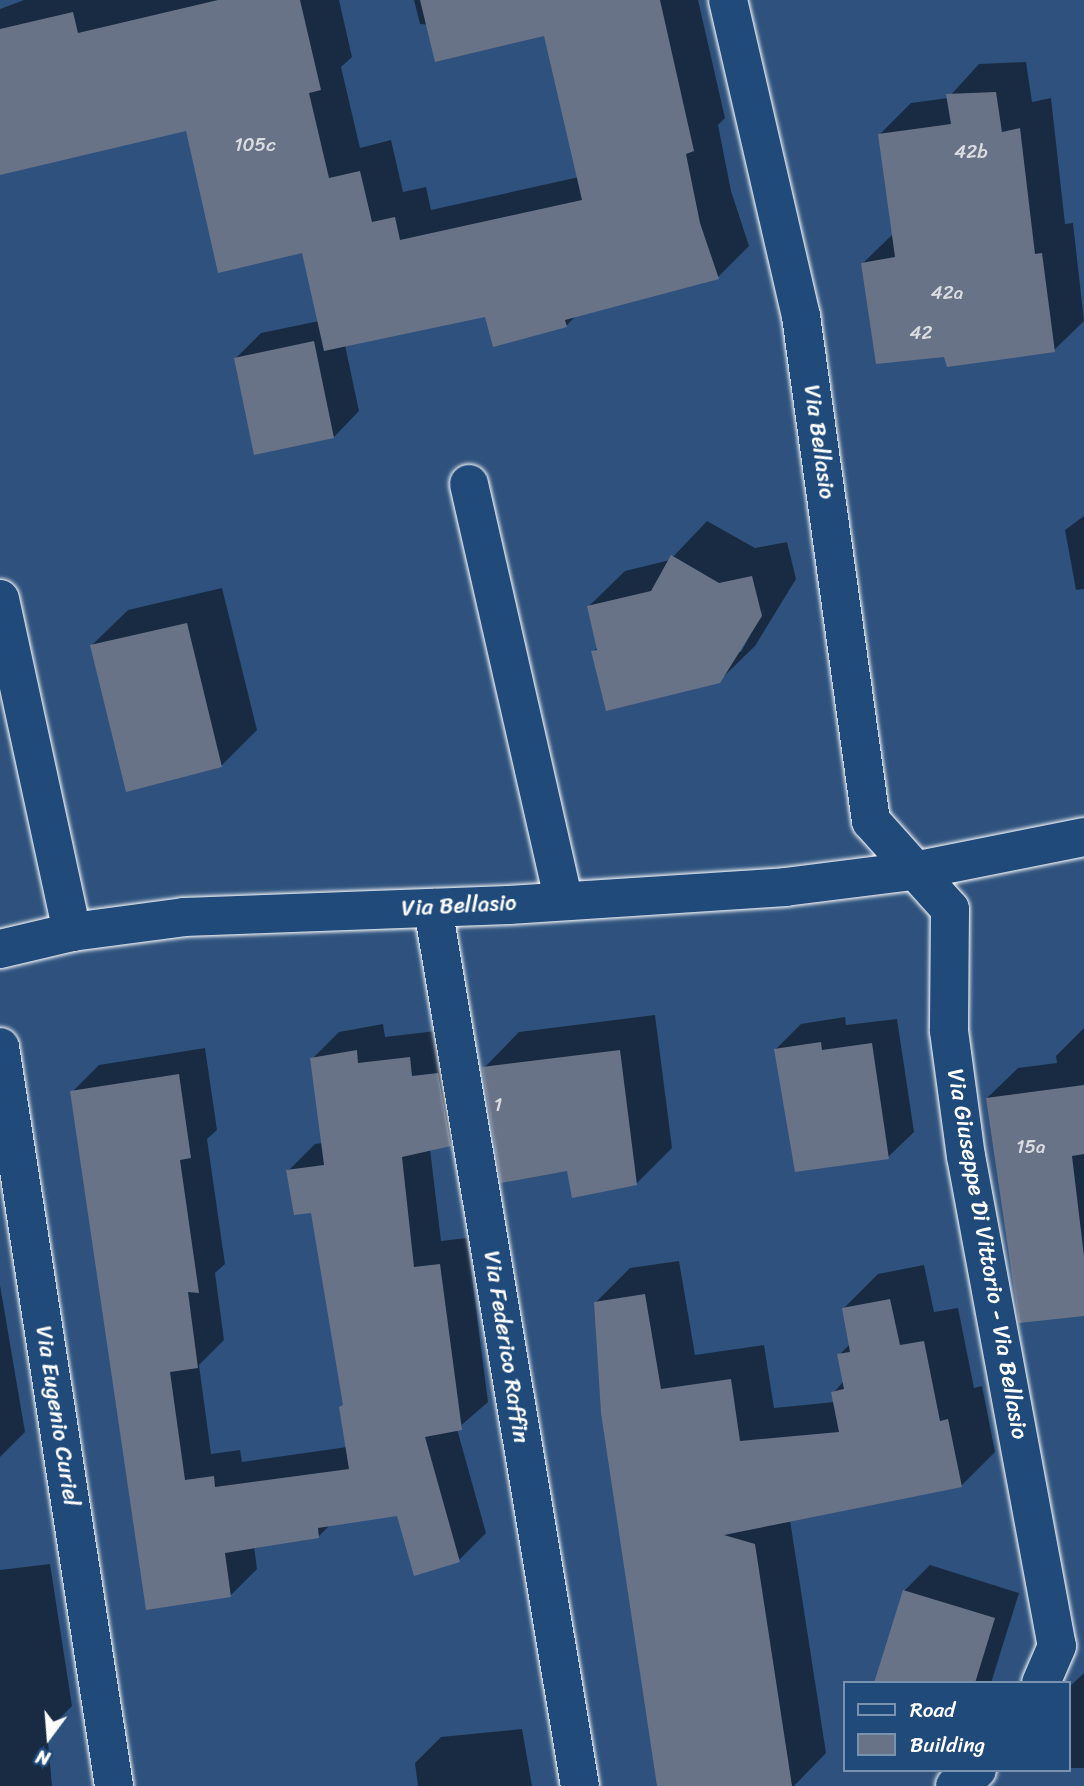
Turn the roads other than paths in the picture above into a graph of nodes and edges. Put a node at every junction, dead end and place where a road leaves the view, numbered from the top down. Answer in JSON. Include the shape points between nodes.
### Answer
{"nodes":[{"id":1,"x":728,"y":0,"type":"edge"},
{"id":2,"x":469,"y":484,"type":"dead end"},
{"id":3,"x":0,"y":598,"type":"edge"},
{"id":4,"x":1084,"y":837,"type":"edge"},
{"id":5,"x":919,"y":870,"type":"junction"},
{"id":6,"x":563,"y":899,"type":"junction"},
{"id":7,"x":433,"y":908,"type":"junction"},
{"id":8,"x":72,"y":932,"type":"junction"},
{"id":9,"x":0,"y":949,"type":"edge"},
{"id":10,"x":0,"y":1047,"type":"edge"},
{"id":11,"x":1042,"y":1681,"type":"edge"},
{"id":12,"x":973,"y":1772,"type":"edge"},
{"id":13,"x":114,"y":1786,"type":"edge"},
{"id":14,"x":580,"y":1786,"type":"edge"},
{"id":15,"x":955,"y":1786,"type":"edge"}],
"edges":[{"from":1,"to":5,"type":"street","name":"Via Bellasio","via":[[801,316],[871,821]]},
{"from":2,"to":6,"type":"street"},
{"from":3,"to":8,"type":"street"},
{"from":4,"to":5,"type":"street","name":"Via Bellasio"},
{"from":5,"to":6,"type":"street","name":"Via Bellasio","via":[[785,887]]},
{"from":5,"to":11,"type":"street","name":"Via Giuseppe Di Vittorio - Via Bellasio","via":[[950,909],[949,1031],[966,1156],[1057,1646]]},
{"from":6,"to":7,"type":"street","name":"Via Bellasio"},
{"from":7,"to":8,"type":"street","name":"Via Bellasio","via":[[184,917]]},
{"from":7,"to":14,"type":"street","name":"Via Federico Raffin"},
{"from":8,"to":9,"type":"street","name":"Via Bellasio"},
{"from":10,"to":13,"type":"street","name":"Via Eugenio Curiel"},
{"from":12,"to":15,"type":"street"}]}
